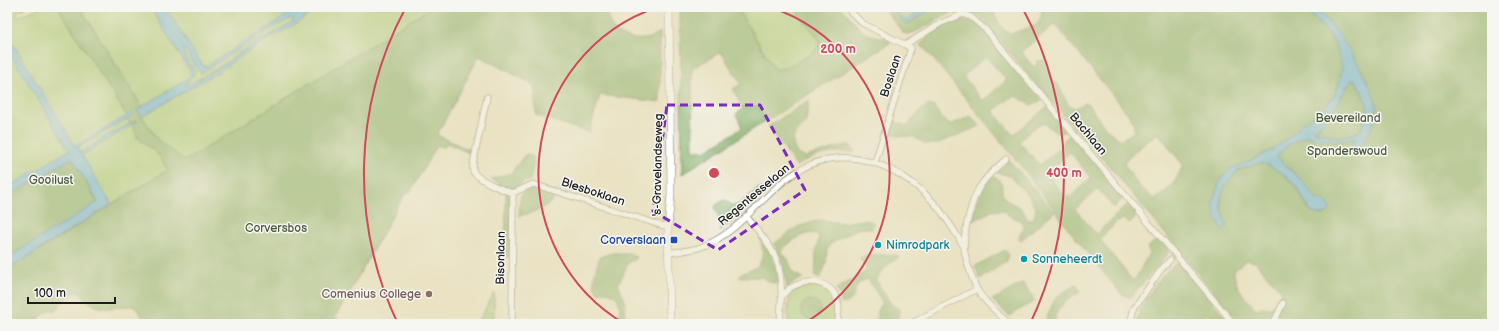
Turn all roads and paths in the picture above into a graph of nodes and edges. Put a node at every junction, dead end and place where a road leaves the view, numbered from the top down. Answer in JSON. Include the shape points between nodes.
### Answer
{"nodes":[{"id":1,"x":669,"y":7,"type":"edge"},
{"id":2,"x":846,"y":7,"type":"edge"},
{"id":3,"x":905,"y":45,"type":"junction"},
{"id":4,"x":487,"y":97,"type":"dead end"},
{"id":5,"x":1006,"y":159,"type":"dead end"},
{"id":6,"x":875,"y":162,"type":"junction"},
{"id":7,"x":513,"y":193,"type":"junction"},
{"id":8,"x":746,"y":216,"type":"junction"},
{"id":9,"x":668,"y":226,"type":"junction"},
{"id":10,"x":963,"y":245,"type":"junction"},
{"id":11,"x":668,"y":253,"type":"junction"},
{"id":12,"x":1170,"y":260,"type":"dead end"},
{"id":13,"x":977,"y":289,"type":"junction"},
{"id":14,"x":782,"y":296,"type":"junction"},
{"id":15,"x":1283,"y":303,"type":"dead end"},
{"id":16,"x":512,"y":324,"type":"edge"},
{"id":17,"x":670,"y":324,"type":"edge"},
{"id":18,"x":780,"y":324,"type":"edge"},
{"id":19,"x":838,"y":324,"type":"edge"},
{"id":20,"x":910,"y":324,"type":"edge"},
{"id":21,"x":1009,"y":324,"type":"edge"},
{"id":22,"x":1130,"y":324,"type":"edge"},
{"id":23,"x":1234,"y":324,"type":"edge"},
{"id":24,"x":1273,"y":324,"type":"edge"}],
"edges":[{"from":1,"to":9,"type":"street","name":"'s-Gravelandseweg","via":[[671,194]]},
{"from":2,"to":3,"type":"street","name":"Boslaan","via":[[862,23]]},
{"from":3,"to":6,"type":"street","name":"Boslaan","via":[[911,48]]},
{"from":3,"to":23,"type":"street","name":"Bachlaan","via":[[941,23],[963,14],[971,17],[986,30]]},
{"from":4,"to":7,"type":"street","via":[[473,171]]},
{"from":5,"to":10,"type":"street","via":[[979,188]]},
{"from":6,"to":8,"type":"street","name":"Regentesselaan","via":[[841,157],[817,161],[798,171]]},
{"from":6,"to":10,"type":"street","name":"Regentesselaan","via":[[906,179],[923,193],[939,209]]},
{"from":7,"to":9,"type":"street","name":"Blesboklaan","via":[[533,184]]},
{"from":7,"to":16,"type":"street","name":"Bisonlaan"},
{"from":8,"to":11,"type":"street","name":"Regentesselaan","via":[[729,231],[701,247]]},
{"from":8,"to":14,"type":"street","via":[[767,242],[778,265]]},
{"from":9,"to":11,"type":"street","name":"'s-Gravelandseweg"},
{"from":10,"to":13,"type":"street"},
{"from":11,"to":17,"type":"street","name":"'s-Gravelandseweg"},
{"from":12,"to":22,"type":"street","via":[[1134,308]]},
{"from":13,"to":20,"type":"street"},
{"from":13,"to":21,"type":"street","via":[[987,303]]},
{"from":14,"to":18,"type":"street"},
{"from":14,"to":19,"type":"street","via":[[793,286],[807,282],[820,283],[834,293],[838,302]]},
{"from":15,"to":24,"type":"street"}]}
